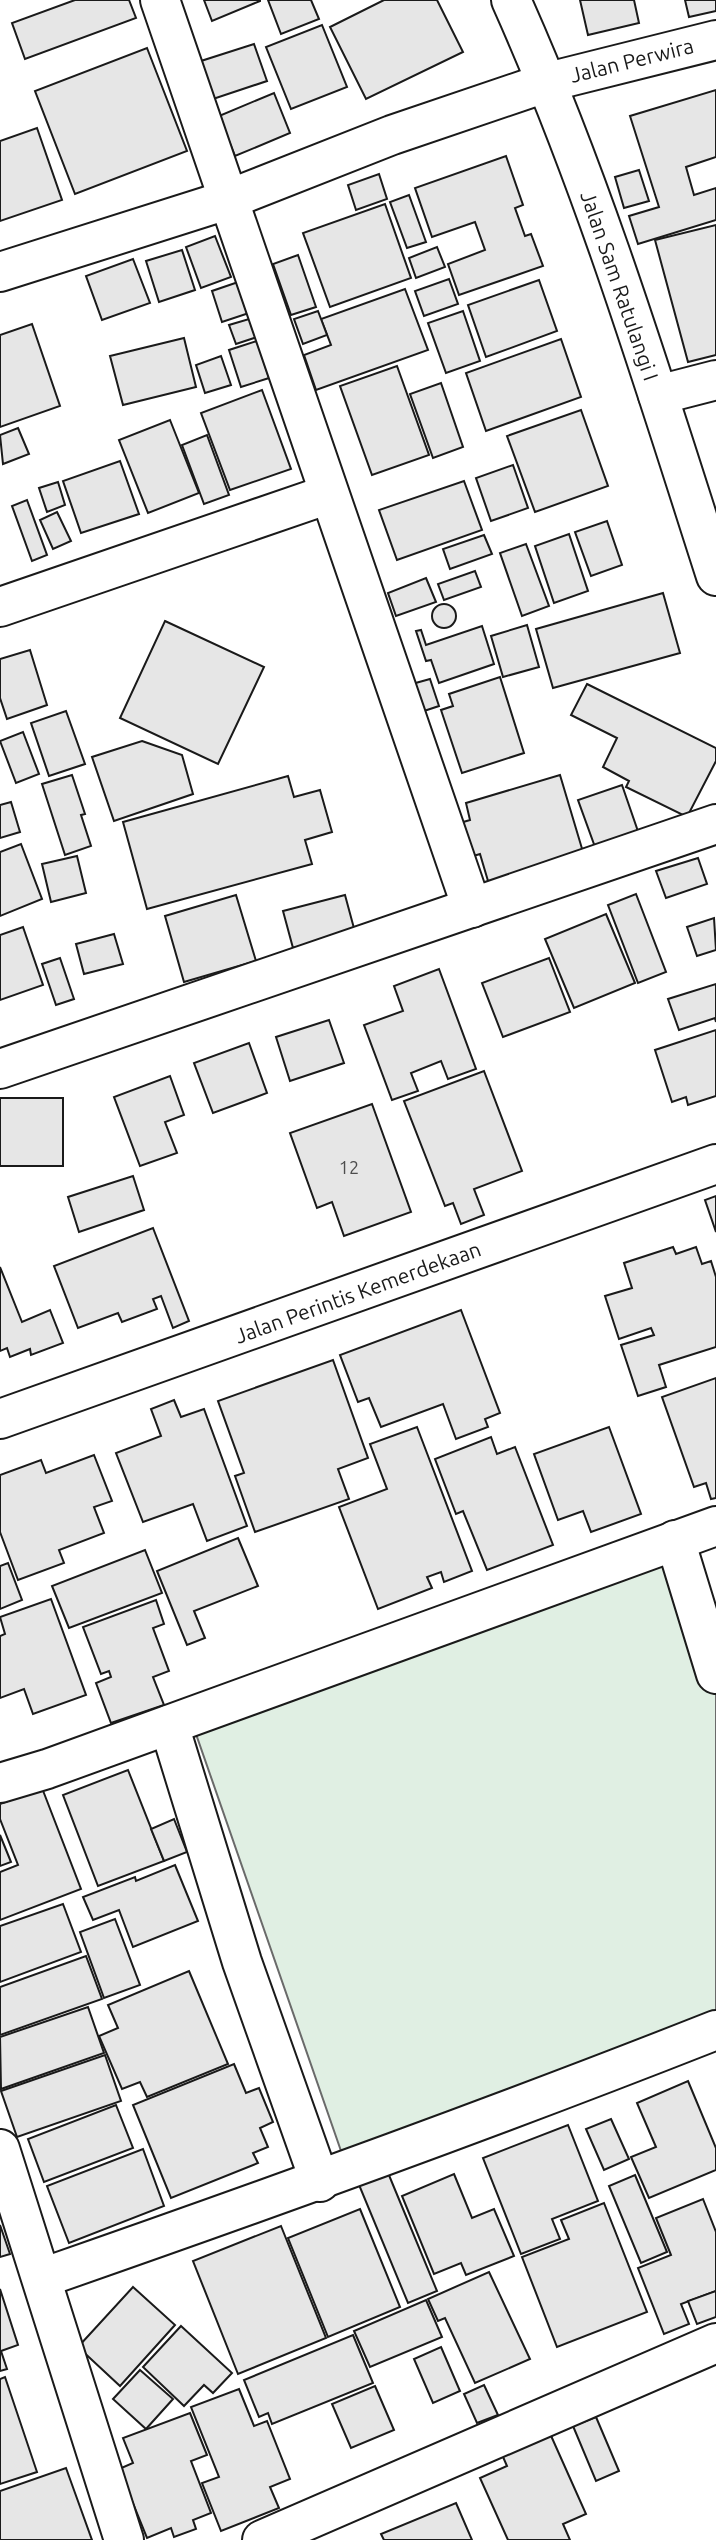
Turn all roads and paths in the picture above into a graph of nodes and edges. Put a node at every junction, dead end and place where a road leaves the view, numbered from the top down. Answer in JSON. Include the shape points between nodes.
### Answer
{"nodes":[{"id":1,"x":160,"y":0,"type":"edge"},
{"id":2,"x":511,"y":0,"type":"edge"},
{"id":3,"x":716,"y":40,"type":"edge"},
{"id":4,"x":548,"y":82,"type":"junction"},
{"id":5,"x":227,"y":200,"type":"junction"},
{"id":6,"x":0,"y":272,"type":"edge"},
{"id":7,"x":716,"y":380,"type":"edge"},
{"id":8,"x":658,"y":396,"type":"junction"},
{"id":9,"x":329,"y":494,"type":"junction"},
{"id":10,"x":716,"y":576,"type":"edge"},
{"id":11,"x":0,"y":607,"type":"edge"},
{"id":12,"x":716,"y":824,"type":"edge"},
{"id":13,"x":472,"y":908,"type":"junction"},
{"id":14,"x":0,"y":1069,"type":"edge"},
{"id":15,"x":716,"y":1164,"type":"edge"},
{"id":16,"x":0,"y":1419,"type":"edge"},
{"id":17,"x":716,"y":1526,"type":"edge"},
{"id":18,"x":675,"y":1540,"type":"junction"},
{"id":19,"x":716,"y":1674,"type":"edge"},
{"id":20,"x":169,"y":1725,"type":"junction"},
{"id":21,"x":0,"y":1783,"type":"edge"},
{"id":22,"x":716,"y":2030,"type":"edge"},
{"id":23,"x":0,"y":2149,"type":"edge"},
{"id":24,"x":320,"y":2182,"type":"junction"},
{"id":25,"x":42,"y":2278,"type":"junction"},
{"id":26,"x":716,"y":2343,"type":"edge"},
{"id":27,"x":124,"y":2540,"type":"edge"},
{"id":28,"x":262,"y":2540,"type":"edge"}],
"edges":[{"from":1,"to":5,"type":"street"},
{"from":2,"to":4,"type":"street","name":"Jalan Sam Ratulangi I"},
{"from":3,"to":4,"type":"street","name":"Jalan Perwira"},
{"from":4,"to":5,"type":"street","name":"Jalan Perwira","via":[[392,135]]},
{"from":4,"to":8,"type":"street","name":"Jalan Sam Ratulangi I"},
{"from":5,"to":6,"type":"street","name":"Jalan Perwira"},
{"from":5,"to":9,"type":"street"},
{"from":7,"to":8,"type":"street"},
{"from":8,"to":10,"type":"street","name":"Jalan Sam Ratulangi I"},
{"from":9,"to":11,"type":"street"},
{"from":9,"to":13,"type":"street"},
{"from":12,"to":13,"type":"street"},
{"from":13,"to":14,"type":"street"},
{"from":15,"to":16,"type":"street","name":"Jalan Perintis Kemerdekaan"},
{"from":17,"to":18,"type":"street"},
{"from":18,"to":19,"type":"street"},
{"from":18,"to":20,"type":"street"},
{"from":20,"to":21,"type":"street"},
{"from":20,"to":24,"type":"street","via":[[242,1962]]},
{"from":22,"to":24,"type":"street"},
{"from":23,"to":25,"type":"street"},
{"from":24,"to":25,"type":"street"},
{"from":25,"to":27,"type":"street"},
{"from":26,"to":28,"type":"street"}]}
